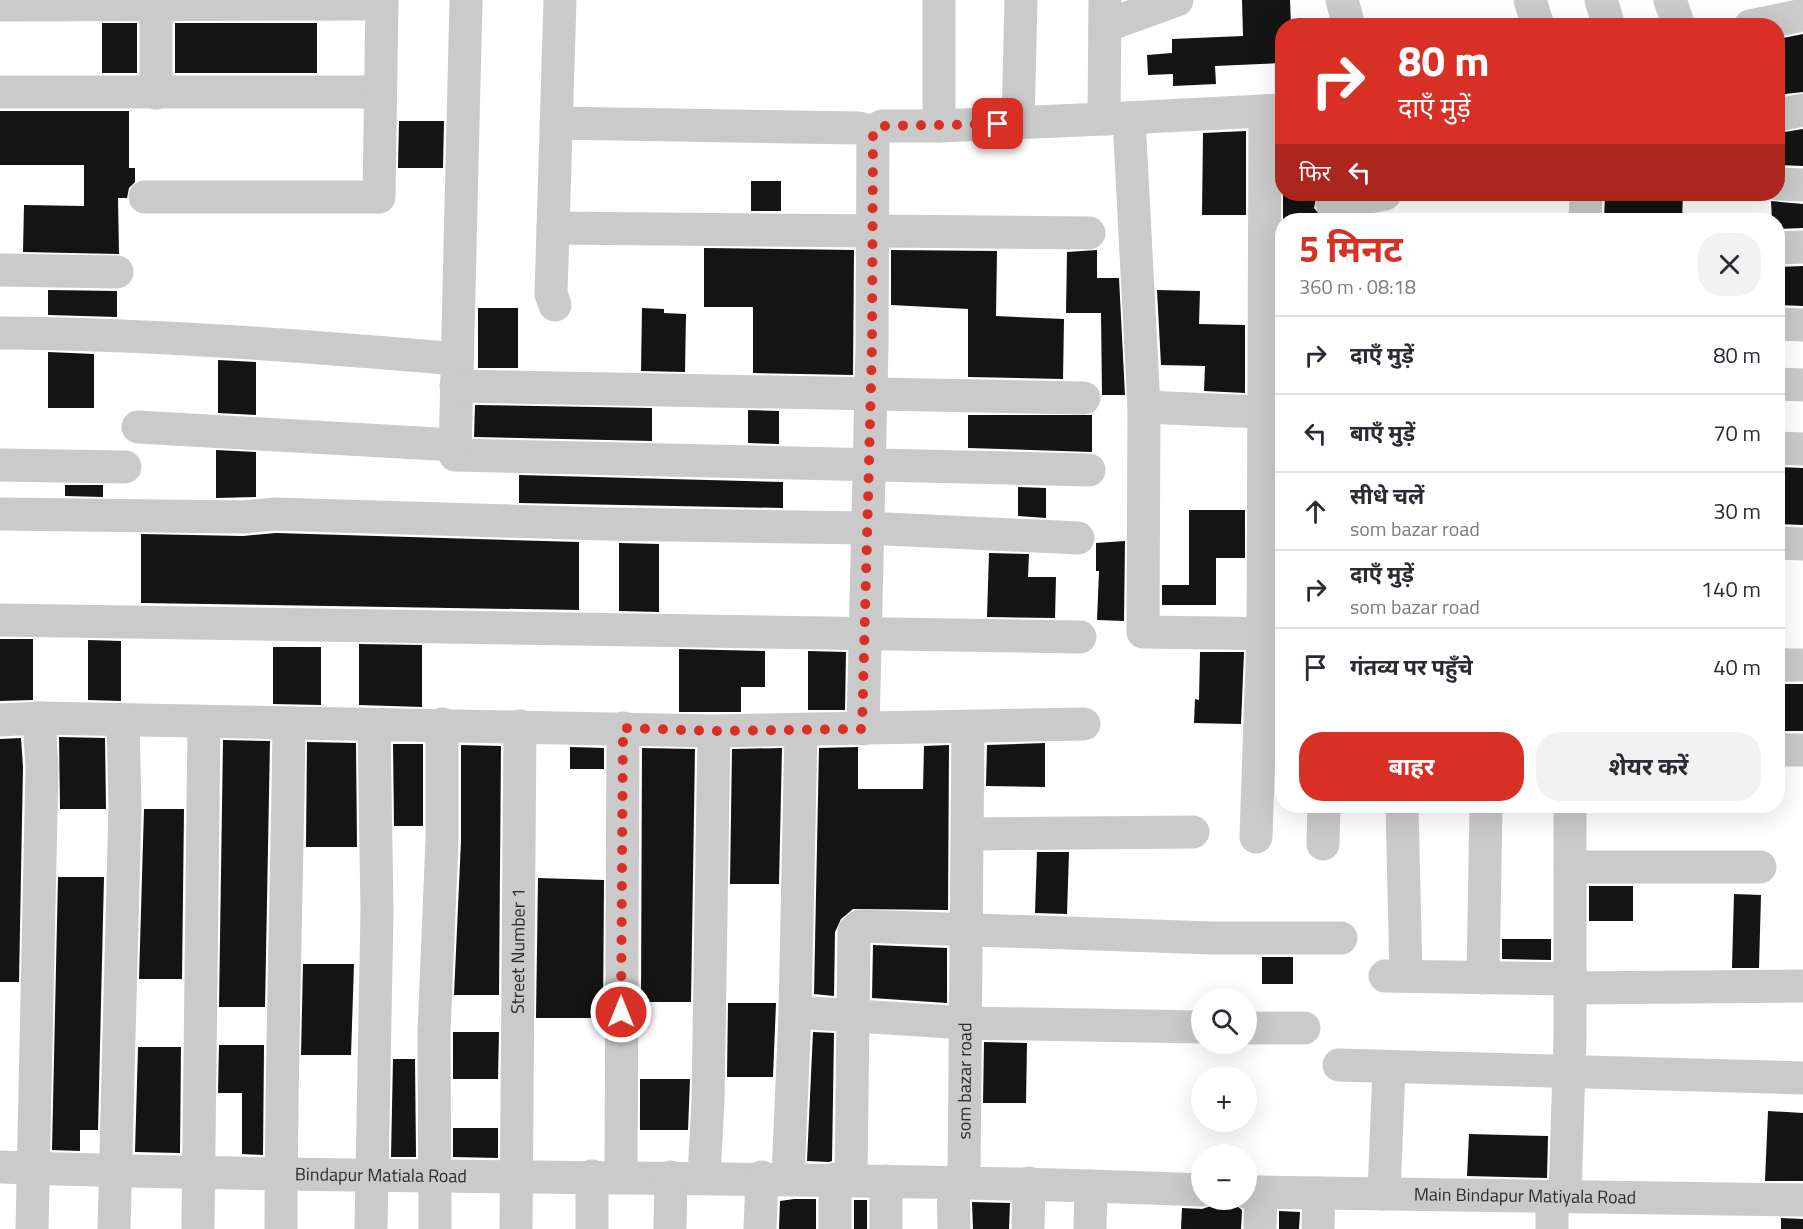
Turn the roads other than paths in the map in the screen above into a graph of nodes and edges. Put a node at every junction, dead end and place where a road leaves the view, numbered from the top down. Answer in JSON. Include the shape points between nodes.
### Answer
{"nodes":[{"id":1,"x":466,"y":0,"type":"edge"},
{"id":2,"x":560,"y":0,"type":"edge"},
{"id":3,"x":939,"y":0,"type":"edge"},
{"id":4,"x":1021,"y":0,"type":"edge"},
{"id":5,"x":1177,"y":0,"type":"edge"},
{"id":6,"x":1342,"y":0,"type":"edge"},
{"id":7,"x":1530,"y":0,"type":"edge"},
{"id":8,"x":1601,"y":0,"type":"edge"},
{"id":9,"x":1670,"y":0,"type":"edge"},
{"id":10,"x":1741,"y":0,"type":"edge"},
{"id":11,"x":156,"y":2,"type":"edge"},
{"id":12,"x":220,"y":2,"type":"edge"},
{"id":13,"x":382,"y":2,"type":"edge"},
{"id":14,"x":76,"y":3,"type":"edge"},
{"id":15,"x":0,"y":5,"type":"edge"},
{"id":16,"x":1105,"y":13,"type":"edge"},
{"id":17,"x":1803,"y":15,"type":"edge"},
{"id":18,"x":1347,"y":18,"type":"edge"},
{"id":19,"x":1536,"y":18,"type":"edge"},
{"id":20,"x":1607,"y":18,"type":"edge"},
{"id":21,"x":1676,"y":18,"type":"edge"},
{"id":22,"x":1747,"y":18,"type":"edge"},
{"id":23,"x":1785,"y":19,"type":"edge"},
{"id":24,"x":0,"y":92,"type":"edge"},
{"id":25,"x":380,"y":92,"type":"junction"},
{"id":26,"x":156,"y":93,"type":"junction"},
{"id":27,"x":1274,"y":110,"type":"edge"},
{"id":28,"x":1803,"y":110,"type":"edge"},
{"id":29,"x":1785,"y":114,"type":"edge"},
{"id":30,"x":1116,"y":119,"type":"junction"},
{"id":31,"x":556,"y":123,"type":"junction"},
{"id":32,"x":1018,"y":123,"type":"junction"},
{"id":33,"x":939,"y":126,"type":"junction"},
{"id":34,"x":873,"y":132,"type":"junction"},
{"id":35,"x":1785,"y":184,"type":"edge"},
{"id":36,"x":1803,"y":185,"type":"edge"},
{"id":37,"x":145,"y":197,"type":"dead end"},
{"id":38,"x":1354,"y":201,"type":"edge"},
{"id":39,"x":1332,"y":206,"type":"edge"},
{"id":40,"x":553,"y":228,"type":"junction"},
{"id":41,"x":872,"y":233,"type":"junction"},
{"id":42,"x":1089,"y":233,"type":"dead end"},
{"id":43,"x":1785,"y":248,"type":"edge"},
{"id":44,"x":1803,"y":248,"type":"edge"},
{"id":45,"x":0,"y":270,"type":"edge"},
{"id":46,"x":117,"y":272,"type":"dead end"},
{"id":47,"x":555,"y":305,"type":"dead end"},
{"id":48,"x":1785,"y":324,"type":"edge"},
{"id":49,"x":1803,"y":325,"type":"edge"},
{"id":50,"x":0,"y":333,"type":"edge"},
{"id":51,"x":457,"y":373,"type":"junction"},
{"id":52,"x":1785,"y":384,"type":"edge"},
{"id":53,"x":1803,"y":385,"type":"edge"},
{"id":54,"x":870,"y":396,"type":"junction"},
{"id":55,"x":1084,"y":398,"type":"dead end"},
{"id":56,"x":1144,"y":407,"type":"junction"},
{"id":57,"x":1273,"y":413,"type":"edge"},
{"id":58,"x":138,"y":427,"type":"dead end"},
{"id":59,"x":454,"y":445,"type":"junction"},
{"id":60,"x":1785,"y":448,"type":"edge"},
{"id":61,"x":1803,"y":449,"type":"edge"},
{"id":62,"x":868,"y":463,"type":"junction"},
{"id":63,"x":0,"y":465,"type":"edge"},
{"id":64,"x":125,"y":466,"type":"dead end"},
{"id":65,"x":1089,"y":471,"type":"dead end"},
{"id":66,"x":0,"y":514,"type":"edge"},
{"id":67,"x":866,"y":528,"type":"junction"},
{"id":68,"x":1078,"y":538,"type":"dead end"},
{"id":69,"x":1785,"y":543,"type":"edge"},
{"id":70,"x":1803,"y":544,"type":"edge"},
{"id":71,"x":0,"y":620,"type":"edge"},
{"id":72,"x":865,"y":632,"type":"junction"},
{"id":73,"x":1273,"y":634,"type":"edge"},
{"id":74,"x":1080,"y":637,"type":"dead end"},
{"id":75,"x":1785,"y":665,"type":"edge"},
{"id":76,"x":1803,"y":665,"type":"edge"},
{"id":77,"x":39,"y":718,"type":"junction"},
{"id":78,"x":0,"y":720,"type":"edge"},
{"id":79,"x":123,"y":720,"type":"junction"},
{"id":80,"x":204,"y":722,"type":"junction"},
{"id":81,"x":289,"y":723,"type":"junction"},
{"id":82,"x":442,"y":724,"type":"junction"},
{"id":83,"x":1083,"y":724,"type":"dead end"},
{"id":84,"x":374,"y":726,"type":"junction"},
{"id":85,"x":520,"y":726,"type":"junction"},
{"id":86,"x":968,"y":727,"type":"junction"},
{"id":87,"x":623,"y":728,"type":"junction"},
{"id":88,"x":862,"y":729,"type":"junction"},
{"id":89,"x":714,"y":731,"type":"junction"},
{"id":90,"x":801,"y":731,"type":"junction"},
{"id":91,"x":1785,"y":750,"type":"edge"},
{"id":92,"x":1803,"y":750,"type":"edge"},
{"id":93,"x":1270,"y":801,"type":"edge"},
{"id":94,"x":1324,"y":813,"type":"edge"},
{"id":95,"x":1402,"y":813,"type":"edge"},
{"id":96,"x":1486,"y":813,"type":"edge"},
{"id":97,"x":1570,"y":813,"type":"edge"},
{"id":98,"x":1193,"y":832,"type":"dead end"},
{"id":99,"x":968,"y":834,"type":"junction"},
{"id":100,"x":1257,"y":837,"type":"dead end"},
{"id":101,"x":1323,"y":844,"type":"dead end"},
{"id":102,"x":1570,"y":867,"type":"junction"},
{"id":103,"x":1760,"y":867,"type":"dead end"},
{"id":104,"x":967,"y":929,"type":"junction"},
{"id":105,"x":1341,"y":938,"type":"dead end"},
{"id":106,"x":1483,"y":978,"type":"junction"},
{"id":107,"x":1570,"y":983,"type":"junction"},
{"id":108,"x":1803,"y":986,"type":"edge"},
{"id":109,"x":795,"y":1012,"type":"junction"},
{"id":110,"x":853,"y":1017,"type":"junction"},
{"id":111,"x":966,"y":1023,"type":"junction"},
{"id":112,"x":1191,"y":1027,"type":"edge"},
{"id":113,"x":1257,"y":1028,"type":"edge"},
{"id":114,"x":1304,"y":1028,"type":"dead end"},
{"id":115,"x":1339,"y":1065,"type":"dead end"},
{"id":116,"x":1389,"y":1067,"type":"junction"},
{"id":117,"x":1569,"y":1073,"type":"junction"},
{"id":118,"x":1803,"y":1078,"type":"edge"},
{"id":119,"x":0,"y":1167,"type":"edge"},
{"id":120,"x":33,"y":1168,"type":"junction"},
{"id":121,"x":116,"y":1172,"type":"junction"},
{"id":122,"x":611,"y":1173,"type":"junction"},
{"id":123,"x":199,"y":1174,"type":"junction"},
{"id":124,"x":281,"y":1175,"type":"junction"},
{"id":125,"x":372,"y":1175,"type":"junction"},
{"id":126,"x":435,"y":1176,"type":"junction"},
{"id":127,"x":517,"y":1176,"type":"junction"},
{"id":128,"x":671,"y":1177,"type":"junction"},
{"id":129,"x":704,"y":1177,"type":"junction"},
{"id":130,"x":775,"y":1178,"type":"junction"},
{"id":131,"x":843,"y":1180,"type":"junction"},
{"id":132,"x":886,"y":1181,"type":"junction"},
{"id":133,"x":959,"y":1181,"type":"junction"},
{"id":134,"x":1029,"y":1183,"type":"junction"},
{"id":135,"x":1090,"y":1186,"type":"junction"},
{"id":136,"x":1191,"y":1190,"type":"edge"},
{"id":137,"x":1257,"y":1192,"type":"edge"},
{"id":138,"x":1319,"y":1193,"type":"junction"},
{"id":139,"x":1384,"y":1194,"type":"junction"},
{"id":140,"x":1559,"y":1197,"type":"junction"},
{"id":141,"x":1803,"y":1200,"type":"edge"},
{"id":142,"x":1257,"y":1210,"type":"edge"},
{"id":143,"x":32,"y":1229,"type":"edge"},
{"id":144,"x":114,"y":1229,"type":"edge"},
{"id":145,"x":198,"y":1229,"type":"edge"},
{"id":146,"x":281,"y":1229,"type":"edge"},
{"id":147,"x":371,"y":1229,"type":"edge"},
{"id":148,"x":435,"y":1229,"type":"edge"},
{"id":149,"x":516,"y":1229,"type":"edge"},
{"id":150,"x":592,"y":1229,"type":"edge"},
{"id":151,"x":670,"y":1229,"type":"edge"},
{"id":152,"x":760,"y":1229,"type":"edge"},
{"id":153,"x":835,"y":1229,"type":"edge"},
{"id":154,"x":886,"y":1229,"type":"edge"},
{"id":155,"x":954,"y":1229,"type":"edge"},
{"id":156,"x":1028,"y":1229,"type":"edge"},
{"id":157,"x":1090,"y":1229,"type":"edge"},
{"id":158,"x":1260,"y":1229,"type":"edge"},
{"id":159,"x":1318,"y":1229,"type":"edge"},
{"id":160,"x":1552,"y":1229,"type":"edge"}],
"edges":[{"from":1,"to":51,"type":"street"},
{"from":2,"to":31,"type":"street"},
{"from":3,"to":33,"type":"street"},
{"from":4,"to":32,"type":"street"},
{"from":5,"to":16,"type":"street"},
{"from":6,"to":18,"type":"street"},
{"from":7,"to":19,"type":"street"},
{"from":8,"to":20,"type":"street"},
{"from":9,"to":21,"type":"street"},
{"from":10,"to":22,"type":"street"},
{"from":11,"to":12,"type":"street"},
{"from":11,"to":14,"type":"street"},
{"from":11,"to":26,"type":"street"},
{"from":12,"to":13,"type":"street"},
{"from":13,"to":25,"type":"street"},
{"from":14,"to":15,"type":"street"},
{"from":16,"to":30,"type":"street"},
{"from":17,"to":23,"type":"street"},
{"from":24,"to":26,"type":"street"},
{"from":25,"to":26,"type":"street"},
{"from":25,"to":37,"type":"street","via":[[379,197]]},
{"from":27,"to":30,"type":"street"},
{"from":27,"to":57,"type":"street"},
{"from":28,"to":29,"type":"street"},
{"from":30,"to":32,"type":"street"},
{"from":30,"to":56,"type":"street"},
{"from":31,"to":34,"type":"street","via":[[859,128]]},
{"from":31,"to":40,"type":"street"},
{"from":32,"to":33,"type":"street"},
{"from":33,"to":34,"type":"street","via":[[882,126]]},
{"from":34,"to":41,"type":"street"},
{"from":35,"to":36,"type":"street"},
{"from":38,"to":39,"type":"street"},
{"from":40,"to":41,"type":"street"},
{"from":40,"to":47,"type":"street","via":[[550,294]]},
{"from":41,"to":42,"type":"street"},
{"from":41,"to":54,"type":"street"},
{"from":43,"to":44,"type":"street"},
{"from":45,"to":46,"type":"street"},
{"from":48,"to":49,"type":"street"},
{"from":50,"to":51,"type":"street","via":[[245,342]]},
{"from":51,"to":54,"type":"street"},
{"from":51,"to":59,"type":"street"},
{"from":52,"to":53,"type":"street"},
{"from":54,"to":55,"type":"street"},
{"from":54,"to":62,"type":"street"},
{"from":56,"to":57,"type":"street"},
{"from":56,"to":73,"type":"street","via":[[1143,632]]},
{"from":57,"to":73,"type":"street"},
{"from":58,"to":59,"type":"street"},
{"from":59,"to":62,"type":"street","via":[[455,455],[459,456]]},
{"from":60,"to":61,"type":"street"},
{"from":62,"to":65,"type":"street"},
{"from":62,"to":67,"type":"street"},
{"from":63,"to":64,"type":"street"},
{"from":66,"to":67,"type":"street","via":[[275,514]]},
{"from":67,"to":68,"type":"street"},
{"from":67,"to":72,"type":"street"},
{"from":69,"to":70,"type":"street"},
{"from":71,"to":72,"type":"street"},
{"from":72,"to":74,"type":"street"},
{"from":72,"to":88,"type":"street"},
{"from":73,"to":93,"type":"street"},
{"from":75,"to":76,"type":"street"},
{"from":77,"to":78,"type":"street"},
{"from":77,"to":79,"type":"street"},
{"from":77,"to":120,"type":"street","via":[[42,766]]},
{"from":79,"to":80,"type":"street"},
{"from":79,"to":121,"type":"street","via":[[125,808]]},
{"from":80,"to":81,"type":"street"},
{"from":80,"to":123,"type":"street"},
{"from":81,"to":84,"type":"street"},
{"from":81,"to":124,"type":"street"},
{"from":82,"to":84,"type":"street"},
{"from":82,"to":85,"type":"street"},
{"from":82,"to":126,"type":"street","via":[[442,840],[434,1032]]},
{"from":83,"to":86,"type":"street"},
{"from":84,"to":125,"type":"street","via":[[377,911]]},
{"from":85,"to":87,"type":"street"},
{"from":85,"to":127,"type":"street","name":"Street Number 1"},
{"from":86,"to":88,"type":"street"},
{"from":86,"to":99,"type":"street","name":"som bazar road"},
{"from":87,"to":89,"type":"street"},
{"from":87,"to":122,"type":"street"},
{"from":88,"to":90,"type":"street"},
{"from":89,"to":90,"type":"street"},
{"from":89,"to":129,"type":"street"},
{"from":90,"to":109,"type":"street"},
{"from":91,"to":92,"type":"street"},
{"from":93,"to":100,"type":"street"},
{"from":94,"to":101,"type":"street"},
{"from":95,"to":106,"type":"street","via":[[1395,976]]},
{"from":96,"to":106,"type":"street"},
{"from":97,"to":102,"type":"street"},
{"from":98,"to":99,"type":"street"},
{"from":99,"to":104,"type":"street","name":"som bazar road"},
{"from":102,"to":103,"type":"street"},
{"from":102,"to":107,"type":"street"},
{"from":104,"to":105,"type":"street","via":[[1212,938]]},
{"from":104,"to":110,"type":"street","via":[[865,925],[856,928]]},
{"from":104,"to":111,"type":"street","name":"som bazar road"},
{"from":106,"to":107,"type":"street"},
{"from":107,"to":108,"type":"street"},
{"from":107,"to":117,"type":"street"},
{"from":109,"to":110,"type":"street"},
{"from":109,"to":130,"type":"street"},
{"from":110,"to":111,"type":"street"},
{"from":110,"to":131,"type":"street"},
{"from":111,"to":112,"type":"street"},
{"from":111,"to":133,"type":"street","name":"som bazar road"},
{"from":113,"to":114,"type":"street"},
{"from":115,"to":116,"type":"street"},
{"from":116,"to":117,"type":"street"},
{"from":116,"to":139,"type":"street"},
{"from":117,"to":118,"type":"street"},
{"from":117,"to":140,"type":"street"},
{"from":119,"to":120,"type":"street","name":"Bindapur Matiala Road"},
{"from":120,"to":121,"type":"street","name":"Bindapur Matiala Road"},
{"from":120,"to":143,"type":"street"},
{"from":121,"to":123,"type":"street","name":"Bindapur Matiala Road"},
{"from":121,"to":144,"type":"street"},
{"from":122,"to":127,"type":"street","name":"Bindapur Matiala Road"},
{"from":122,"to":128,"type":"street","name":"Bindapur Matiala Road"},
{"from":122,"to":150,"type":"street"},
{"from":123,"to":124,"type":"street","name":"Bindapur Matiala Road"},
{"from":123,"to":145,"type":"street"},
{"from":124,"to":125,"type":"street","name":"Bindapur Matiala Road"},
{"from":124,"to":146,"type":"street"},
{"from":125,"to":126,"type":"street","name":"Bindapur Matiala Road"},
{"from":125,"to":147,"type":"street"},
{"from":126,"to":127,"type":"street","name":"Bindapur Matiala Road"},
{"from":126,"to":148,"type":"street"},
{"from":127,"to":149,"type":"street","name":"Street Number 1"},
{"from":128,"to":129,"type":"street","name":"Bindapur Matiala Road"},
{"from":128,"to":151,"type":"street"},
{"from":129,"to":130,"type":"street","name":"Bindapur Matiala Road"},
{"from":130,"to":131,"type":"street"},
{"from":130,"to":152,"type":"street"},
{"from":131,"to":132,"type":"street"},
{"from":131,"to":153,"type":"street"},
{"from":132,"to":133,"type":"street"},
{"from":132,"to":154,"type":"street"},
{"from":133,"to":134,"type":"street"},
{"from":133,"to":155,"type":"street","name":"som bazar road"},
{"from":134,"to":135,"type":"street"},
{"from":134,"to":156,"type":"street"},
{"from":135,"to":136,"type":"street"},
{"from":135,"to":157,"type":"street"},
{"from":137,"to":138,"type":"street","name":"Main Bindapur Matiyala Road"},
{"from":138,"to":139,"type":"street","name":"Main Bindapur Matiyala Road"},
{"from":138,"to":159,"type":"street"},
{"from":139,"to":140,"type":"street","name":"Main Bindapur Matiyala Road"},
{"from":140,"to":141,"type":"street","name":"Main Bindapur Matiyala Road"},
{"from":140,"to":160,"type":"street"},
{"from":142,"to":158,"type":"street"}]}
